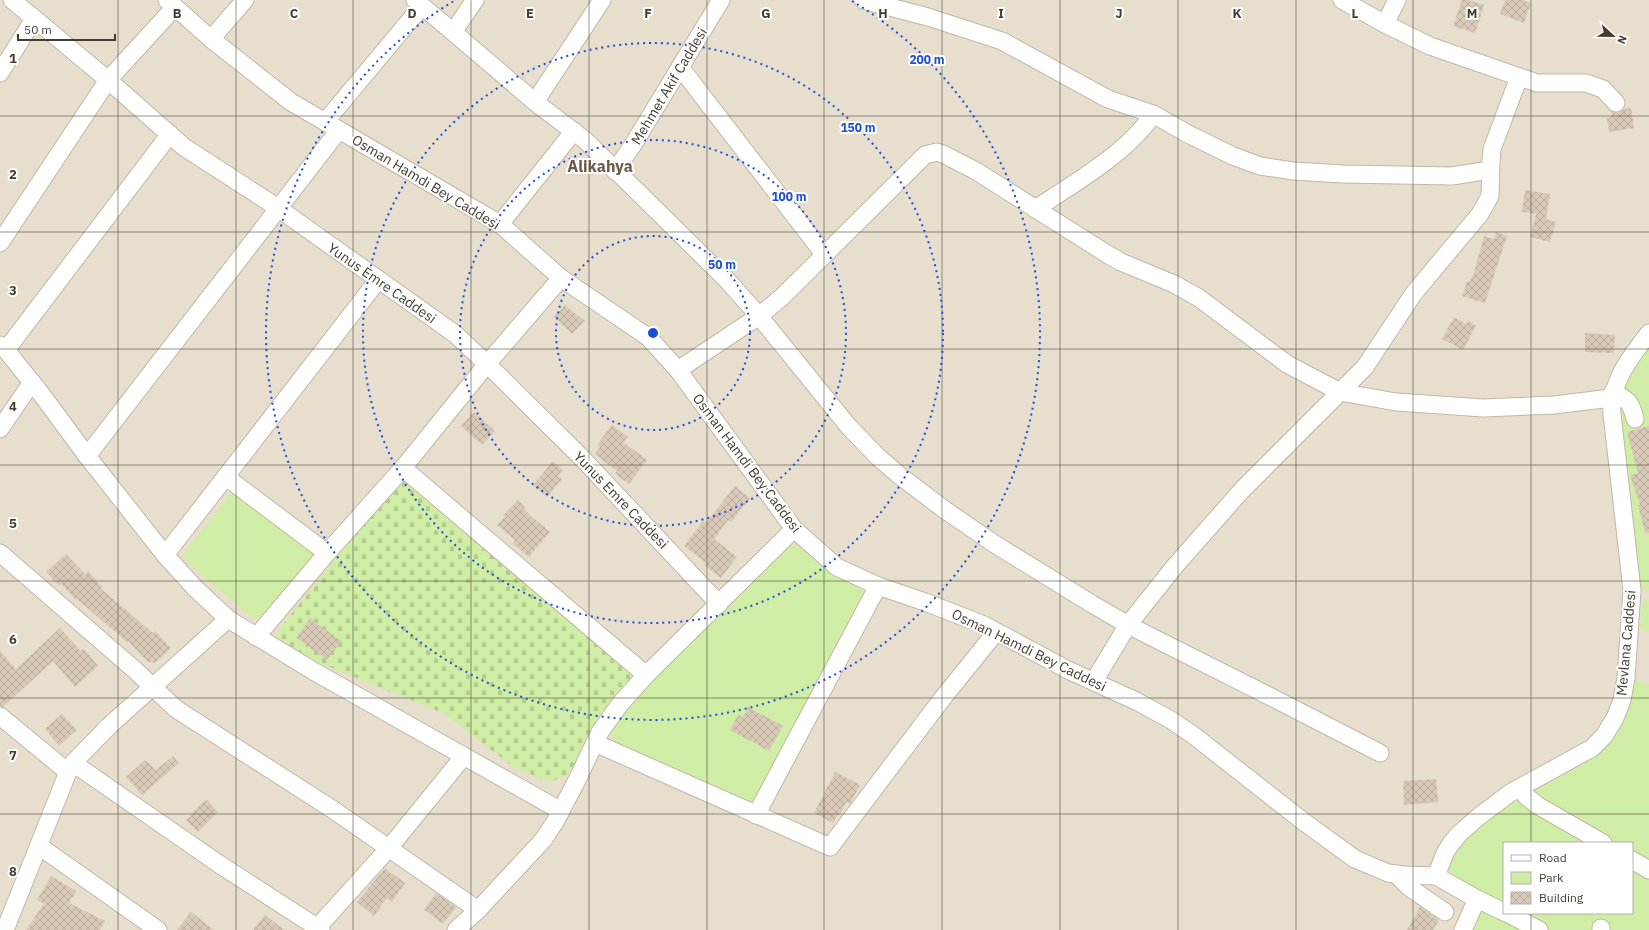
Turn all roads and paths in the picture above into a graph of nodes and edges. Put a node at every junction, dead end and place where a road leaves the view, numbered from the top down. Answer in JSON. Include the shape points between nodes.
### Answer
{"nodes":[{"id":1,"x":12,"y":0,"type":"edge"},
{"id":2,"x":245,"y":0,"type":"edge"},
{"id":3,"x":475,"y":0,"type":"edge"},
{"id":4,"x":602,"y":0,"type":"edge"},
{"id":5,"x":721,"y":0,"type":"edge"},
{"id":6,"x":863,"y":0,"type":"edge"},
{"id":7,"x":1342,"y":0,"type":"edge"},
{"id":8,"x":1397,"y":0,"type":"edge"},
{"id":9,"x":419,"y":3,"type":"edge"},
{"id":10,"x":171,"y":4,"type":"edge"},
{"id":11,"x":34,"y":19,"type":"junction"},
{"id":12,"x":1385,"y":24,"type":"junction"},
{"id":13,"x":452,"y":32,"type":"junction"},
{"id":14,"x":211,"y":39,"type":"junction"},
{"id":15,"x":680,"y":67,"type":"junction"},
{"id":16,"x":0,"y":73,"type":"edge"},
{"id":17,"x":1519,"y":77,"type":"junction"},
{"id":18,"x":108,"y":80,"type":"junction"},
{"id":19,"x":535,"y":102,"type":"junction"},
{"id":20,"x":1616,"y":103,"type":"dead end"},
{"id":21,"x":1153,"y":114,"type":"junction"},
{"id":22,"x":332,"y":126,"type":"junction"},
{"id":23,"x":574,"y":131,"type":"junction"},
{"id":24,"x":170,"y":134,"type":"junction"},
{"id":25,"x":1490,"y":170,"type":"junction"},
{"id":26,"x":615,"y":171,"type":"junction"},
{"id":27,"x":278,"y":208,"type":"junction"},
{"id":28,"x":1035,"y":209,"type":"junction"},
{"id":29,"x":500,"y":224,"type":"junction"},
{"id":30,"x":0,"y":243,"type":"edge"},
{"id":31,"x":824,"y":254,"type":"junction"},
{"id":32,"x":561,"y":278,"type":"junction"},
{"id":33,"x":378,"y":280,"type":"junction"},
{"id":34,"x":759,"y":316,"type":"junction"},
{"id":35,"x":1649,"y":333,"type":"edge"},
{"id":36,"x":3,"y":347,"type":"edge"},
{"id":37,"x":487,"y":364,"type":"junction"},
{"id":38,"x":678,"y":370,"type":"junction"},
{"id":39,"x":32,"y":382,"type":"junction"},
{"id":40,"x":1340,"y":392,"type":"junction"},
{"id":41,"x":1612,"y":395,"type":"junction"},
{"id":42,"x":1635,"y":419,"type":"dead end"},
{"id":43,"x":0,"y":429,"type":"edge"},
{"id":44,"x":87,"y":456,"type":"junction"},
{"id":45,"x":404,"y":468,"type":"junction"},
{"id":46,"x":226,"y":477,"type":"junction"},
{"id":47,"x":794,"y":529,"type":"junction"},
{"id":48,"x":327,"y":552,"type":"junction"},
{"id":49,"x":0,"y":553,"type":"edge"},
{"id":50,"x":165,"y":555,"type":"junction"},
{"id":51,"x":878,"y":586,"type":"junction"},
{"id":52,"x":719,"y":604,"type":"junction"},
{"id":53,"x":228,"y":619,"type":"junction"},
{"id":54,"x":1128,"y":625,"type":"junction"},
{"id":55,"x":996,"y":632,"type":"junction"},
{"id":56,"x":256,"y":637,"type":"junction"},
{"id":57,"x":646,"y":675,"type":"junction"},
{"id":58,"x":1094,"y":682,"type":"junction"},
{"id":59,"x":153,"y":688,"type":"junction"},
{"id":60,"x":0,"y":716,"type":"edge"},
{"id":61,"x":595,"y":743,"type":"junction"},
{"id":62,"x":1380,"y":753,"type":"dead end"},
{"id":63,"x":464,"y":756,"type":"junction"},
{"id":64,"x":71,"y":768,"type":"junction"},
{"id":65,"x":1519,"y":788,"type":"junction"},
{"id":66,"x":561,"y":810,"type":"junction"},
{"id":67,"x":756,"y":815,"type":"junction"},
{"id":68,"x":1602,"y":842,"type":"edge"},
{"id":69,"x":39,"y":846,"type":"junction"},
{"id":70,"x":389,"y":848,"type":"junction"},
{"id":71,"x":1633,"y":861,"type":"edge"},
{"id":72,"x":1649,"y":870,"type":"edge"},
{"id":73,"x":1397,"y":875,"type":"junction"},
{"id":74,"x":1436,"y":876,"type":"junction"},
{"id":75,"x":1477,"y":899,"type":"junction"},
{"id":76,"x":478,"y":910,"type":"junction"},
{"id":77,"x":1445,"y":912,"type":"dead end"},
{"id":78,"x":1503,"y":912,"type":"edge"},
{"id":79,"x":1509,"y":914,"type":"edge"},
{"id":80,"x":319,"y":929,"type":"edge"},
{"id":81,"x":5,"y":930,"type":"edge"},
{"id":82,"x":158,"y":930,"type":"edge"},
{"id":83,"x":456,"y":930,"type":"edge"},
{"id":84,"x":1463,"y":930,"type":"edge"},
{"id":85,"x":1539,"y":930,"type":"edge"}],
"edges":[{"from":1,"to":11,"type":"street","name":"Yunus Emre Caddesi"},
{"from":2,"to":14,"type":"street"},
{"from":3,"to":13,"type":"street"},
{"from":4,"to":19,"type":"street"},
{"from":5,"to":15,"type":"street","name":"Mehmet Akif Caddesi"},
{"from":6,"to":21,"type":"street","via":[[928,17],[1002,41],[1108,99]]},
{"from":7,"to":12,"type":"street"},
{"from":8,"to":12,"type":"street"},
{"from":9,"to":13,"type":"street"},
{"from":9,"to":22,"type":"street"},
{"from":10,"to":14,"type":"street","name":"Osman Hamdi Bey Caddesi"},
{"from":10,"to":18,"type":"street"},
{"from":11,"to":16,"type":"street"},
{"from":11,"to":18,"type":"street","name":"Yunus Emre Caddesi"},
{"from":12,"to":17,"type":"street","via":[[1430,46]]},
{"from":13,"to":19,"type":"street"},
{"from":14,"to":22,"type":"street","name":"Osman Hamdi Bey Caddesi","via":[[291,102]]},
{"from":15,"to":26,"type":"street","name":"Mehmet Akif Caddesi"},
{"from":15,"to":31,"type":"street"},
{"from":17,"to":20,"type":"street","via":[[1537,82],[1586,83],[1603,90]]},
{"from":17,"to":25,"type":"street","via":[[1495,141]]},
{"from":18,"to":24,"type":"street","name":"Yunus Emre Caddesi"},
{"from":18,"to":30,"type":"street"},
{"from":19,"to":23,"type":"street"},
{"from":21,"to":25,"type":"street","via":[[1233,156],[1260,166],[1343,174],[1452,176]]},
{"from":21,"to":28,"type":"street","via":[[1141,131],[1115,153]]},
{"from":22,"to":27,"type":"street"},
{"from":22,"to":29,"type":"street","name":"Osman Hamdi Bey Caddesi"},
{"from":23,"to":26,"type":"street"},
{"from":23,"to":29,"type":"street"},
{"from":24,"to":27,"type":"street","name":"Yunus Emre Caddesi","via":[[184,147]]},
{"from":24,"to":36,"type":"street"},
{"from":25,"to":40,"type":"street","via":[[1490,196],[1486,206],[1414,293],[1365,367]]},
{"from":26,"to":34,"type":"street"},
{"from":27,"to":33,"type":"street","name":"Yunus Emre Caddesi"},
{"from":27,"to":44,"type":"street"},
{"from":28,"to":31,"type":"street","via":[[953,158],[937,152],[930,153],[920,159]]},
{"from":28,"to":40,"type":"street","via":[[1121,262],[1174,284],[1199,298],[1287,364]]},
{"from":29,"to":32,"type":"street","name":"Osman Hamdi Bey Caddesi"},
{"from":31,"to":34,"type":"street","via":[[782,297]]},
{"from":32,"to":37,"type":"street"},
{"from":32,"to":38,"type":"street","name":"Osman Hamdi Bey Caddesi","via":[[648,337]]},
{"from":33,"to":37,"type":"street","name":"Yunus Emre Caddesi","via":[[455,334]]},
{"from":33,"to":46,"type":"street"},
{"from":34,"to":38,"type":"street"},
{"from":34,"to":54,"type":"street","via":[[849,427],[900,476],[993,543]]},
{"from":35,"to":41,"type":"street","via":[[1629,360]]},
{"from":36,"to":39,"type":"street"},
{"from":37,"to":45,"type":"street"},
{"from":37,"to":52,"type":"street","name":"Yunus Emre Caddesi","via":[[582,458]]},
{"from":38,"to":47,"type":"street","name":"Osman Hamdi Bey Caddesi"},
{"from":39,"to":43,"type":"street"},
{"from":39,"to":44,"type":"street"},
{"from":40,"to":41,"type":"street","via":[[1396,402],[1483,408],[1554,405]]},
{"from":40,"to":54,"type":"street","via":[[1242,490],[1175,566]]},
{"from":41,"to":42,"type":"street","via":[[1628,401]]},
{"from":41,"to":65,"type":"street","name":"Mevlana Caddesi","via":[[1632,590],[1625,689],[1615,718],[1599,742],[1585,753]]},
{"from":44,"to":50,"type":"street"},
{"from":45,"to":48,"type":"street"},
{"from":45,"to":57,"type":"street"},
{"from":46,"to":48,"type":"street"},
{"from":46,"to":50,"type":"street"},
{"from":47,"to":51,"type":"street","name":"Osman Hamdi Bey Caddesi","via":[[837,567]]},
{"from":47,"to":52,"type":"street"},
{"from":48,"to":56,"type":"street"},
{"from":49,"to":59,"type":"street"},
{"from":50,"to":53,"type":"street"},
{"from":51,"to":55,"type":"street","name":"Osman Hamdi Bey Caddesi","via":[[970,619]]},
{"from":51,"to":67,"type":"street"},
{"from":52,"to":57,"type":"street"},
{"from":53,"to":56,"type":"street"},
{"from":53,"to":59,"type":"street"},
{"from":54,"to":58,"type":"street"},
{"from":54,"to":62,"type":"street"},
{"from":55,"to":58,"type":"street","name":"Osman Hamdi Bey Caddesi"},
{"from":55,"to":67,"type":"street","via":[[830,848]]},
{"from":56,"to":63,"type":"street"},
{"from":57,"to":61,"type":"street","via":[[610,717]]},
{"from":58,"to":73,"type":"street","name":"Osman Hamdi Bey Caddesi","via":[[1136,701],[1182,728],[1350,856]]},
{"from":59,"to":64,"type":"street","via":[[109,726]]},
{"from":59,"to":70,"type":"street","via":[[176,709]]},
{"from":60,"to":64,"type":"street"},
{"from":61,"to":66,"type":"street"},
{"from":61,"to":67,"type":"street"},
{"from":63,"to":66,"type":"street"},
{"from":63,"to":70,"type":"street"},
{"from":64,"to":69,"type":"street"},
{"from":64,"to":80,"type":"street"},
{"from":65,"to":68,"type":"street","via":[[1537,805]]},
{"from":65,"to":74,"type":"street","name":"Mevlana Caddesi","via":[[1497,802],[1459,834],[1445,853]]},
{"from":66,"to":76,"type":"street","via":[[534,851]]},
{"from":69,"to":81,"type":"street"},
{"from":69,"to":82,"type":"street"},
{"from":70,"to":76,"type":"street"},
{"from":70,"to":80,"type":"street"},
{"from":71,"to":72,"type":"street"},
{"from":73,"to":74,"type":"street","name":"Osman Hamdi Bey Caddesi"},
{"from":73,"to":77,"type":"street","via":[[1410,888]]},
{"from":74,"to":75,"type":"street"},
{"from":75,"to":78,"type":"street"},
{"from":75,"to":84,"type":"street"},
{"from":76,"to":83,"type":"street"},
{"from":79,"to":85,"type":"street"}]}
